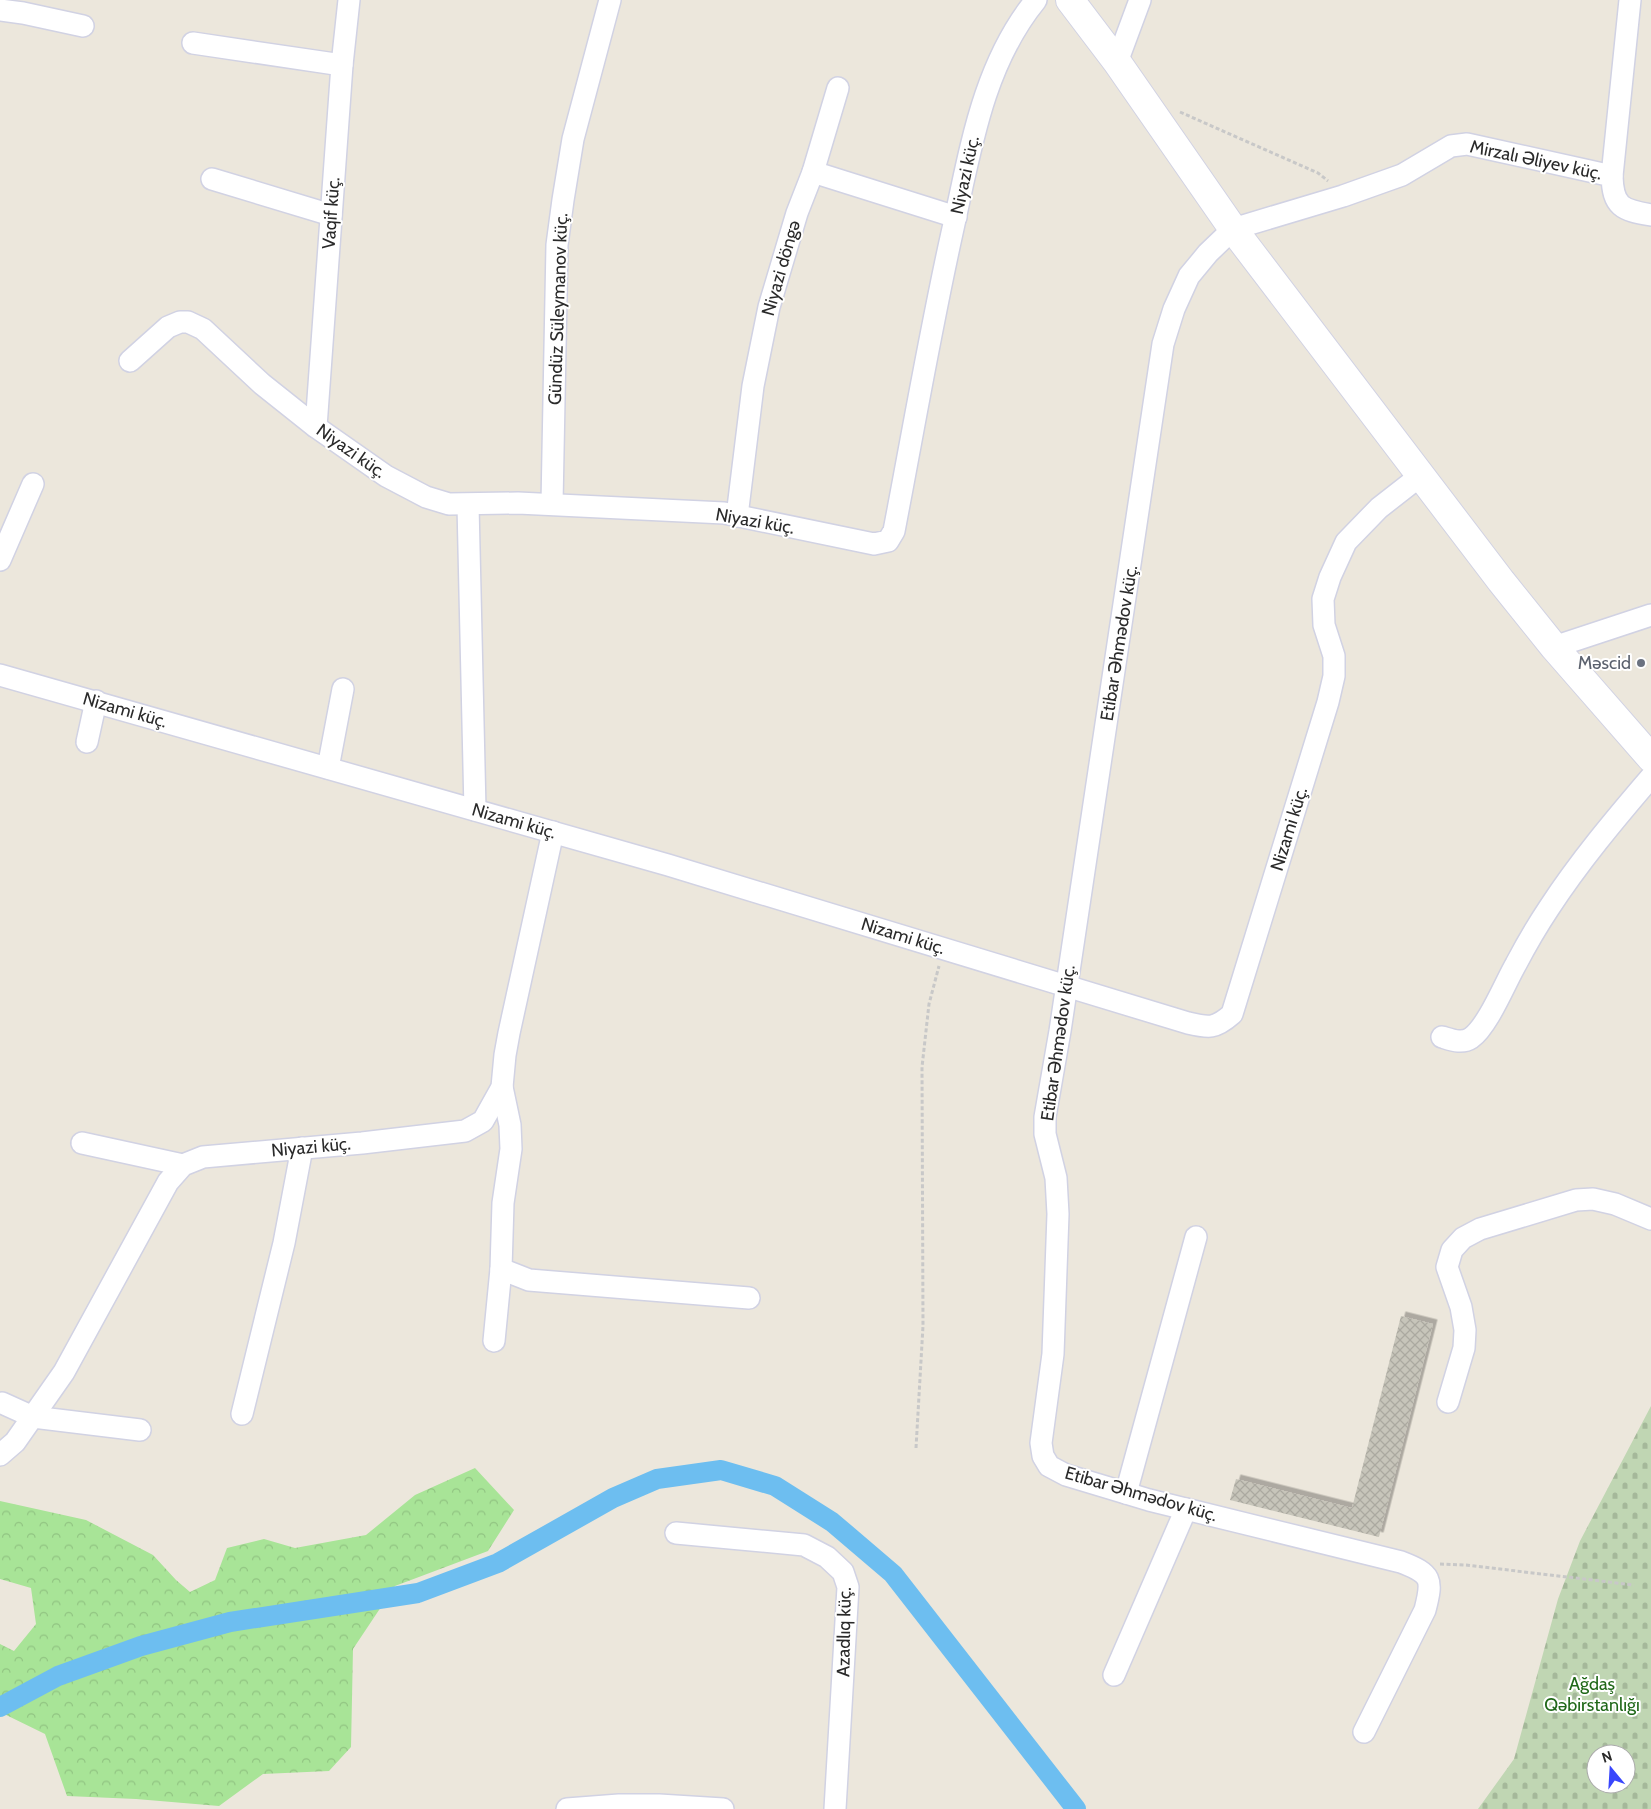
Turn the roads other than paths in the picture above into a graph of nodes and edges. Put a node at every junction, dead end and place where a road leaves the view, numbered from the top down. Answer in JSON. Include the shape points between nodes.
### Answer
{"nodes":[{"id":1,"x":349,"y":0,"type":"edge"},
{"id":2,"x":610,"y":0,"type":"edge"},
{"id":3,"x":1036,"y":0,"type":"edge"},
{"id":4,"x":1070,"y":0,"type":"edge"},
{"id":5,"x":1140,"y":0,"type":"edge"},
{"id":6,"x":1630,"y":0,"type":"edge"},
{"id":7,"x":0,"y":10,"type":"edge"},
{"id":8,"x":83,"y":26,"type":"dead end"},
{"id":9,"x":193,"y":43,"type":"dead end"},
{"id":10,"x":1117,"y":62,"type":"junction"},
{"id":11,"x":342,"y":64,"type":"junction"},
{"id":12,"x":838,"y":88,"type":"dead end"},
{"id":13,"x":813,"y":172,"type":"junction"},
{"id":14,"x":1612,"y":176,"type":"junction"},
{"id":15,"x":212,"y":179,"type":"dead end"},
{"id":16,"x":331,"y":215,"type":"junction"},
{"id":17,"x":1651,"y":215,"type":"edge"},
{"id":18,"x":956,"y":216,"type":"junction"},
{"id":19,"x":1233,"y":229,"type":"junction"},
{"id":20,"x":130,"y":361,"type":"dead end"},
{"id":21,"x":316,"y":427,"type":"junction"},
{"id":22,"x":1420,"y":476,"type":"junction"},
{"id":23,"x":34,"y":484,"type":"dead end"},
{"id":24,"x":552,"y":504,"type":"junction"},
{"id":25,"x":468,"y":505,"type":"junction"},
{"id":26,"x":737,"y":516,"type":"junction"},
{"id":27,"x":0,"y":560,"type":"edge"},
{"id":28,"x":1651,"y":615,"type":"edge"},
{"id":29,"x":1554,"y":647,"type":"junction"},
{"id":30,"x":0,"y":675,"type":"edge"},
{"id":31,"x":343,"y":689,"type":"dead end"},
{"id":32,"x":96,"y":701,"type":"junction"},
{"id":33,"x":87,"y":742,"type":"dead end"},
{"id":34,"x":1651,"y":758,"type":"edge"},
{"id":35,"x":328,"y":768,"type":"junction"},
{"id":36,"x":1651,"y":777,"type":"edge"},
{"id":37,"x":475,"y":810,"type":"junction"},
{"id":38,"x":553,"y":832,"type":"junction"},
{"id":39,"x":1066,"y":986,"type":"junction"},
{"id":40,"x":1442,"y":1037,"type":"dead end"},
{"id":41,"x":502,"y":1087,"type":"junction"},
{"id":42,"x":82,"y":1143,"type":"dead end"},
{"id":43,"x":302,"y":1148,"type":"junction"},
{"id":44,"x":183,"y":1165,"type":"junction"},
{"id":45,"x":1651,"y":1219,"type":"edge"},
{"id":46,"x":1196,"y":1237,"type":"dead end"},
{"id":47,"x":501,"y":1270,"type":"junction"},
{"id":48,"x":749,"y":1298,"type":"dead end"},
{"id":49,"x":494,"y":1341,"type":"dead end"},
{"id":50,"x":1448,"y":1402,"type":"dead end"},
{"id":51,"x":2,"y":1403,"type":"dead end"},
{"id":52,"x":242,"y":1414,"type":"dead end"},
{"id":53,"x":33,"y":1417,"type":"junction"},
{"id":54,"x":140,"y":1430,"type":"dead end"},
{"id":55,"x":0,"y":1456,"type":"edge"},
{"id":56,"x":1126,"y":1493,"type":"junction"},
{"id":57,"x":1186,"y":1509,"type":"junction"},
{"id":58,"x":676,"y":1533,"type":"dead end"},
{"id":59,"x":1114,"y":1675,"type":"dead end"},
{"id":60,"x":1364,"y":1732,"type":"dead end"},
{"id":61,"x":575,"y":1809,"type":"edge"},
{"id":62,"x":723,"y":1809,"type":"edge"},
{"id":63,"x":835,"y":1809,"type":"edge"}],
"edges":[{"from":1,"to":11,"type":"street","name":"Vaqif küç."},
{"from":2,"to":24,"type":"street","name":"Gündüz Süleymanov küç.","via":[[574,139],[557,245]]},
{"from":3,"to":18,"type":"street","name":"Niyazi küç.","via":[[1021,18],[998,60],[978,117]]},
{"from":4,"to":10,"type":"street"},
{"from":5,"to":10,"type":"street"},
{"from":6,"to":14,"type":"street"},
{"from":7,"to":8,"type":"street"},
{"from":9,"to":11,"type":"street"},
{"from":10,"to":19,"type":"street"},
{"from":11,"to":16,"type":"street","name":"Vaqif küç."},
{"from":12,"to":13,"type":"street","name":"Niyazi döngə"},
{"from":13,"to":18,"type":"street"},
{"from":13,"to":26,"type":"street","name":"Niyazi döngə","via":[[769,307],[752,386]]},
{"from":14,"to":17,"type":"street","name":"Mirzalı Əliyev küç.","via":[[1612,191],[1618,204],[1632,212]]},
{"from":14,"to":19,"type":"street","name":"Mirzalı Əliyev küç.","via":[[1467,144],[1450,146],[1402,175]]},
{"from":15,"to":16,"type":"street"},
{"from":16,"to":21,"type":"street","name":"Vaqif küç."},
{"from":18,"to":26,"type":"street","name":"Niyazi küç.","via":[[894,531],[888,541],[874,544]]},
{"from":19,"to":22,"type":"street"},
{"from":19,"to":39,"type":"street","name":"Etibar Əhmədov küç.","via":[[1189,276],[1163,344]]},
{"from":20,"to":21,"type":"street","name":"Niyazi küç.","via":[[168,327],[188,322],[203,329],[262,384]]},
{"from":21,"to":25,"type":"street","name":"Niyazi küç.","via":[[386,476],[426,497],[449,504]]},
{"from":22,"to":29,"type":"street"},
{"from":22,"to":39,"type":"street","name":"Nizami küç.","via":[[1379,508],[1346,542],[1330,577],[1323,599],[1324,625],[1334,656],[1334,676],[1232,1014],[1219,1024],[1204,1027]]},
{"from":23,"to":27,"type":"street"},
{"from":24,"to":25,"type":"street","name":"Niyazi küç."},
{"from":24,"to":26,"type":"street","name":"Niyazi küç."},
{"from":25,"to":37,"type":"street"},
{"from":28,"to":29,"type":"street"},
{"from":29,"to":34,"type":"street"},
{"from":30,"to":32,"type":"street","name":"Nizami küç."},
{"from":31,"to":35,"type":"street"},
{"from":32,"to":33,"type":"street"},
{"from":32,"to":35,"type":"street","name":"Nizami küç."},
{"from":35,"to":37,"type":"street","name":"Nizami küç."},
{"from":36,"to":40,"type":"street","via":[[1607,828],[1549,908],[1482,1028],[1464,1041]]},
{"from":37,"to":38,"type":"street","name":"Nizami küç."},
{"from":38,"to":39,"type":"street","name":"Nizami küç."},
{"from":38,"to":41,"type":"street","name":"Niyazi küç.","via":[[508,1041]]},
{"from":39,"to":56,"type":"street","name":"Etibar Əhmədov küç.","via":[[1045,1117],[1056,1178],[1058,1214],[1053,1354],[1041,1443],[1049,1466],[1066,1475]]},
{"from":41,"to":43,"type":"street","name":"Niyazi küç.","via":[[483,1122],[465,1131]]},
{"from":41,"to":47,"type":"street","via":[[511,1149],[503,1203]]},
{"from":42,"to":44,"type":"street"},
{"from":43,"to":44,"type":"street","name":"Niyazi küç.","via":[[203,1157]]},
{"from":43,"to":52,"type":"street","via":[[284,1243]]},
{"from":44,"to":53,"type":"street","via":[[168,1182],[64,1372]]},
{"from":45,"to":50,"type":"street","via":[[1614,1204],[1593,1199],[1576,1200],[1480,1229],[1463,1238],[1452,1250],[1447,1267],[1465,1330],[1464,1348]]},
{"from":46,"to":56,"type":"street"},
{"from":47,"to":48,"type":"street","via":[[529,1280]]},
{"from":47,"to":49,"type":"street"},
{"from":51,"to":53,"type":"street"},
{"from":53,"to":54,"type":"street"},
{"from":53,"to":55,"type":"street"},
{"from":56,"to":57,"type":"street","name":"Etibar Əhmədov küç."},
{"from":57,"to":59,"type":"street"},
{"from":57,"to":60,"type":"street","name":"Etibar Əhmədov küç.","via":[[1401,1562],[1420,1569],[1427,1577],[1430,1589],[1425,1610]]},
{"from":58,"to":63,"type":"street","name":"Azadlıq küç.","via":[[804,1545],[827,1556],[843,1572],[848,1587]]},
{"from":61,"to":62,"type":"street","via":[[627,1805]]}]}
